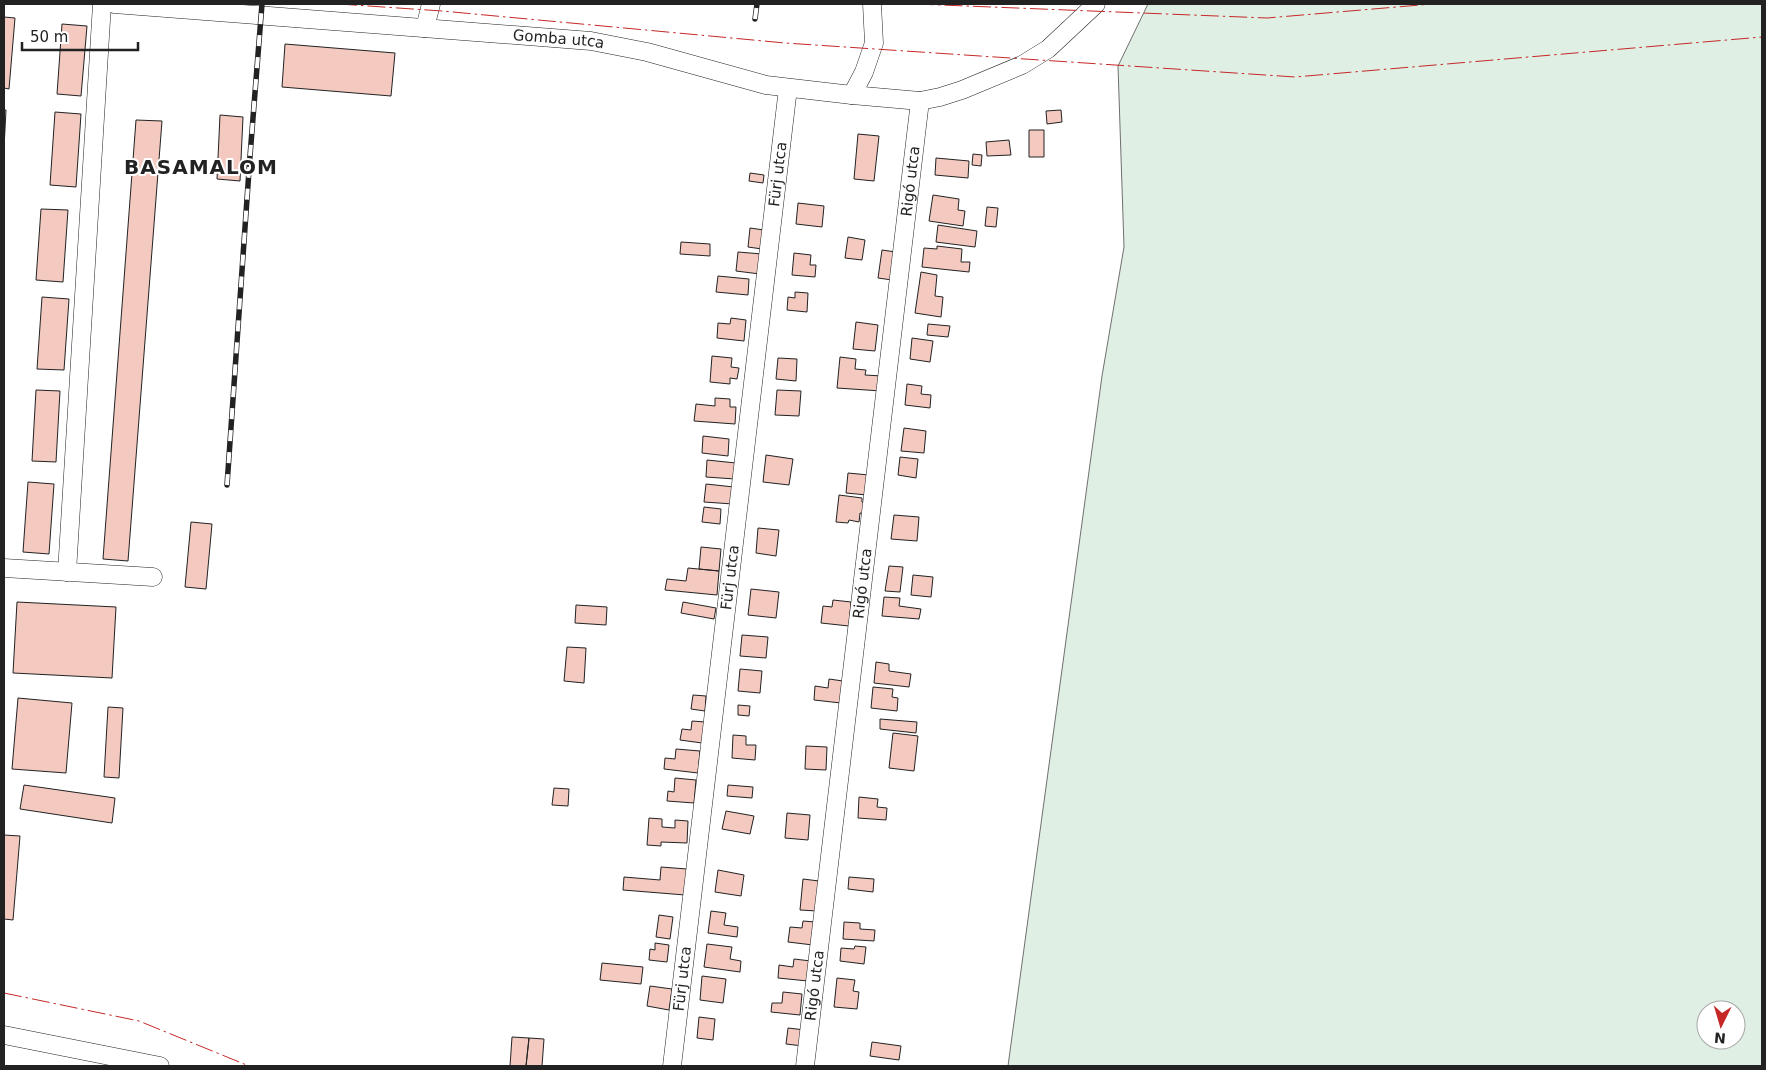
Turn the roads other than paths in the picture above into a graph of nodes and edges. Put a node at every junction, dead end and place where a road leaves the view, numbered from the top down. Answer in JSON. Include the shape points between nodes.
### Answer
{"nodes":[{"id":1,"x":102,"y":4,"type":"edge"},
{"id":2,"x":114,"y":4,"type":"edge"},
{"id":3,"x":431,"y":4,"type":"edge"},
{"id":4,"x":872,"y":4,"type":"edge"},
{"id":5,"x":1096,"y":4,"type":"edge"},
{"id":6,"x":206,"y":8,"type":"edge"},
{"id":7,"x":425,"y":28,"type":"junction"},
{"id":8,"x":788,"y":88,"type":"junction"},
{"id":9,"x":852,"y":95,"type":"junction"},
{"id":10,"x":920,"y":100,"type":"junction"},
{"id":11,"x":4,"y":568,"type":"edge"},
{"id":12,"x":67,"y":572,"type":"junction"},
{"id":13,"x":153,"y":577,"type":"dead end"},
{"id":14,"x":4,"y":1035,"type":"edge"},
{"id":15,"x":160,"y":1066,"type":"edge"},
{"id":16,"x":672,"y":1066,"type":"edge"},
{"id":17,"x":805,"y":1066,"type":"edge"}],
"edges":[{"from":1,"to":12,"type":"street"},
{"from":2,"to":6,"type":"street","name":"Gomba utca"},
{"from":3,"to":7,"type":"street"},
{"from":4,"to":9,"type":"street","via":[[874,43]]},
{"from":5,"to":10,"type":"street","name":"Gomba utca","via":[[1048,48],[1022,65],[962,90]]},
{"from":6,"to":7,"type":"street","name":"Gomba utca"},
{"from":7,"to":8,"type":"street","name":"Gomba utca","via":[[616,45],[748,81]]},
{"from":8,"to":9,"type":"street","name":"Gomba utca"},
{"from":8,"to":16,"type":"street","name":"Fürj utca"},
{"from":9,"to":10,"type":"street","name":"Gomba utca"},
{"from":10,"to":17,"type":"street","name":"Rigó utca"},
{"from":11,"to":12,"type":"street"},
{"from":12,"to":13,"type":"street"},
{"from":14,"to":15,"type":"street"}]}
